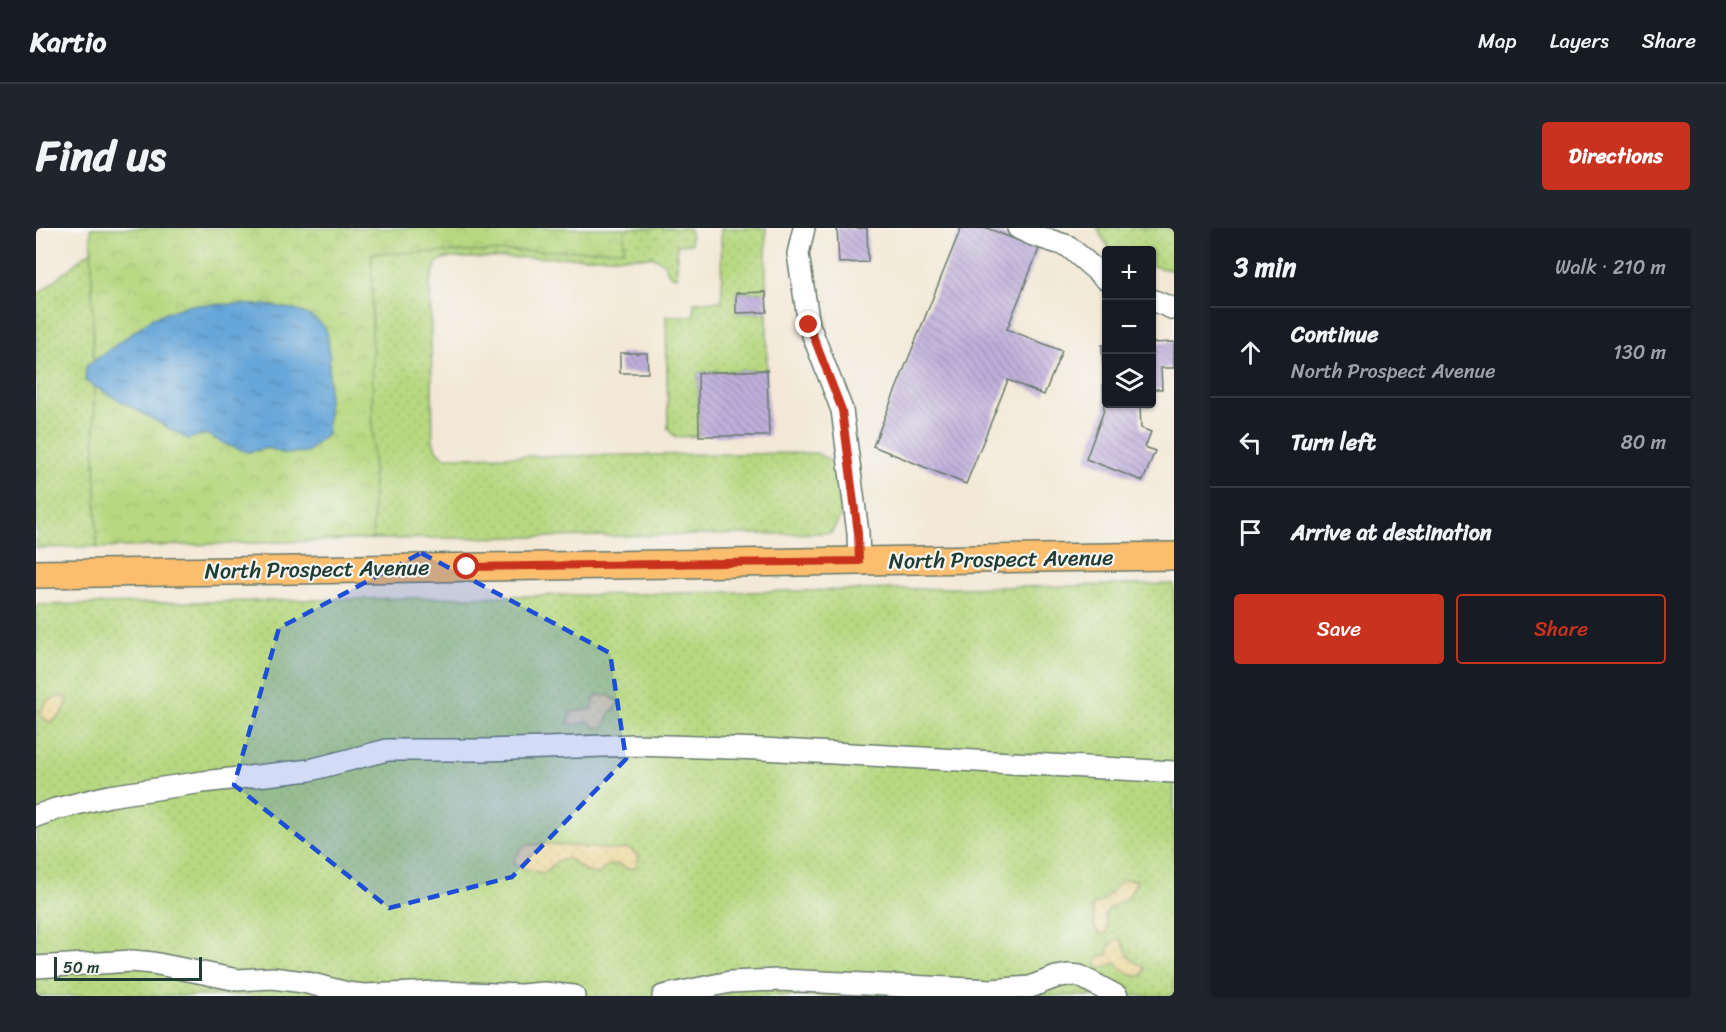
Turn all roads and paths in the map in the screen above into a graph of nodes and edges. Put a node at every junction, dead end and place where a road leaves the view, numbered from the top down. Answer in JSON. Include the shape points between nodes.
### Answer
{"nodes":[{"id":1,"x":804,"y":228,"type":"edge"},
{"id":2,"x":1018,"y":228,"type":"edge"},
{"id":3,"x":1102,"y":275,"type":"edge"},
{"id":4,"x":1156,"y":302,"type":"edge"},
{"id":5,"x":1174,"y":309,"type":"edge"},
{"id":6,"x":1174,"y":556,"type":"edge"},
{"id":7,"x":859,"y":561,"type":"junction"},
{"id":8,"x":36,"y":574,"type":"edge"},
{"id":9,"x":1174,"y":772,"type":"edge"},
{"id":10,"x":36,"y":816,"type":"edge"},
{"id":11,"x":36,"y":967,"type":"edge"},
{"id":12,"x":574,"y":996,"type":"edge"},
{"id":13,"x":663,"y":996,"type":"edge"},
{"id":14,"x":1117,"y":996,"type":"edge"}],
"edges":[{"from":1,"to":7,"type":"lane","via":[[798,254],[809,325],[842,410]]},
{"from":2,"to":3,"type":"lane","via":[[1068,246]]},
{"from":4,"to":5,"type":"lane"},
{"from":6,"to":7,"type":"main road","name":"North Prospect Avenue"},
{"from":7,"to":8,"type":"main road","name":"North Prospect Avenue"},
{"from":9,"to":10,"type":"lane","via":[[886,754],[635,745],[387,750],[310,771],[109,796]]},
{"from":11,"to":12,"type":"lane","via":[[132,961],[238,980],[272,978],[304,982],[364,995],[439,992]]},
{"from":13,"to":14,"type":"lane","via":[[730,982],[780,980],[992,990],[1030,987],[1068,975],[1080,976]]}]}
